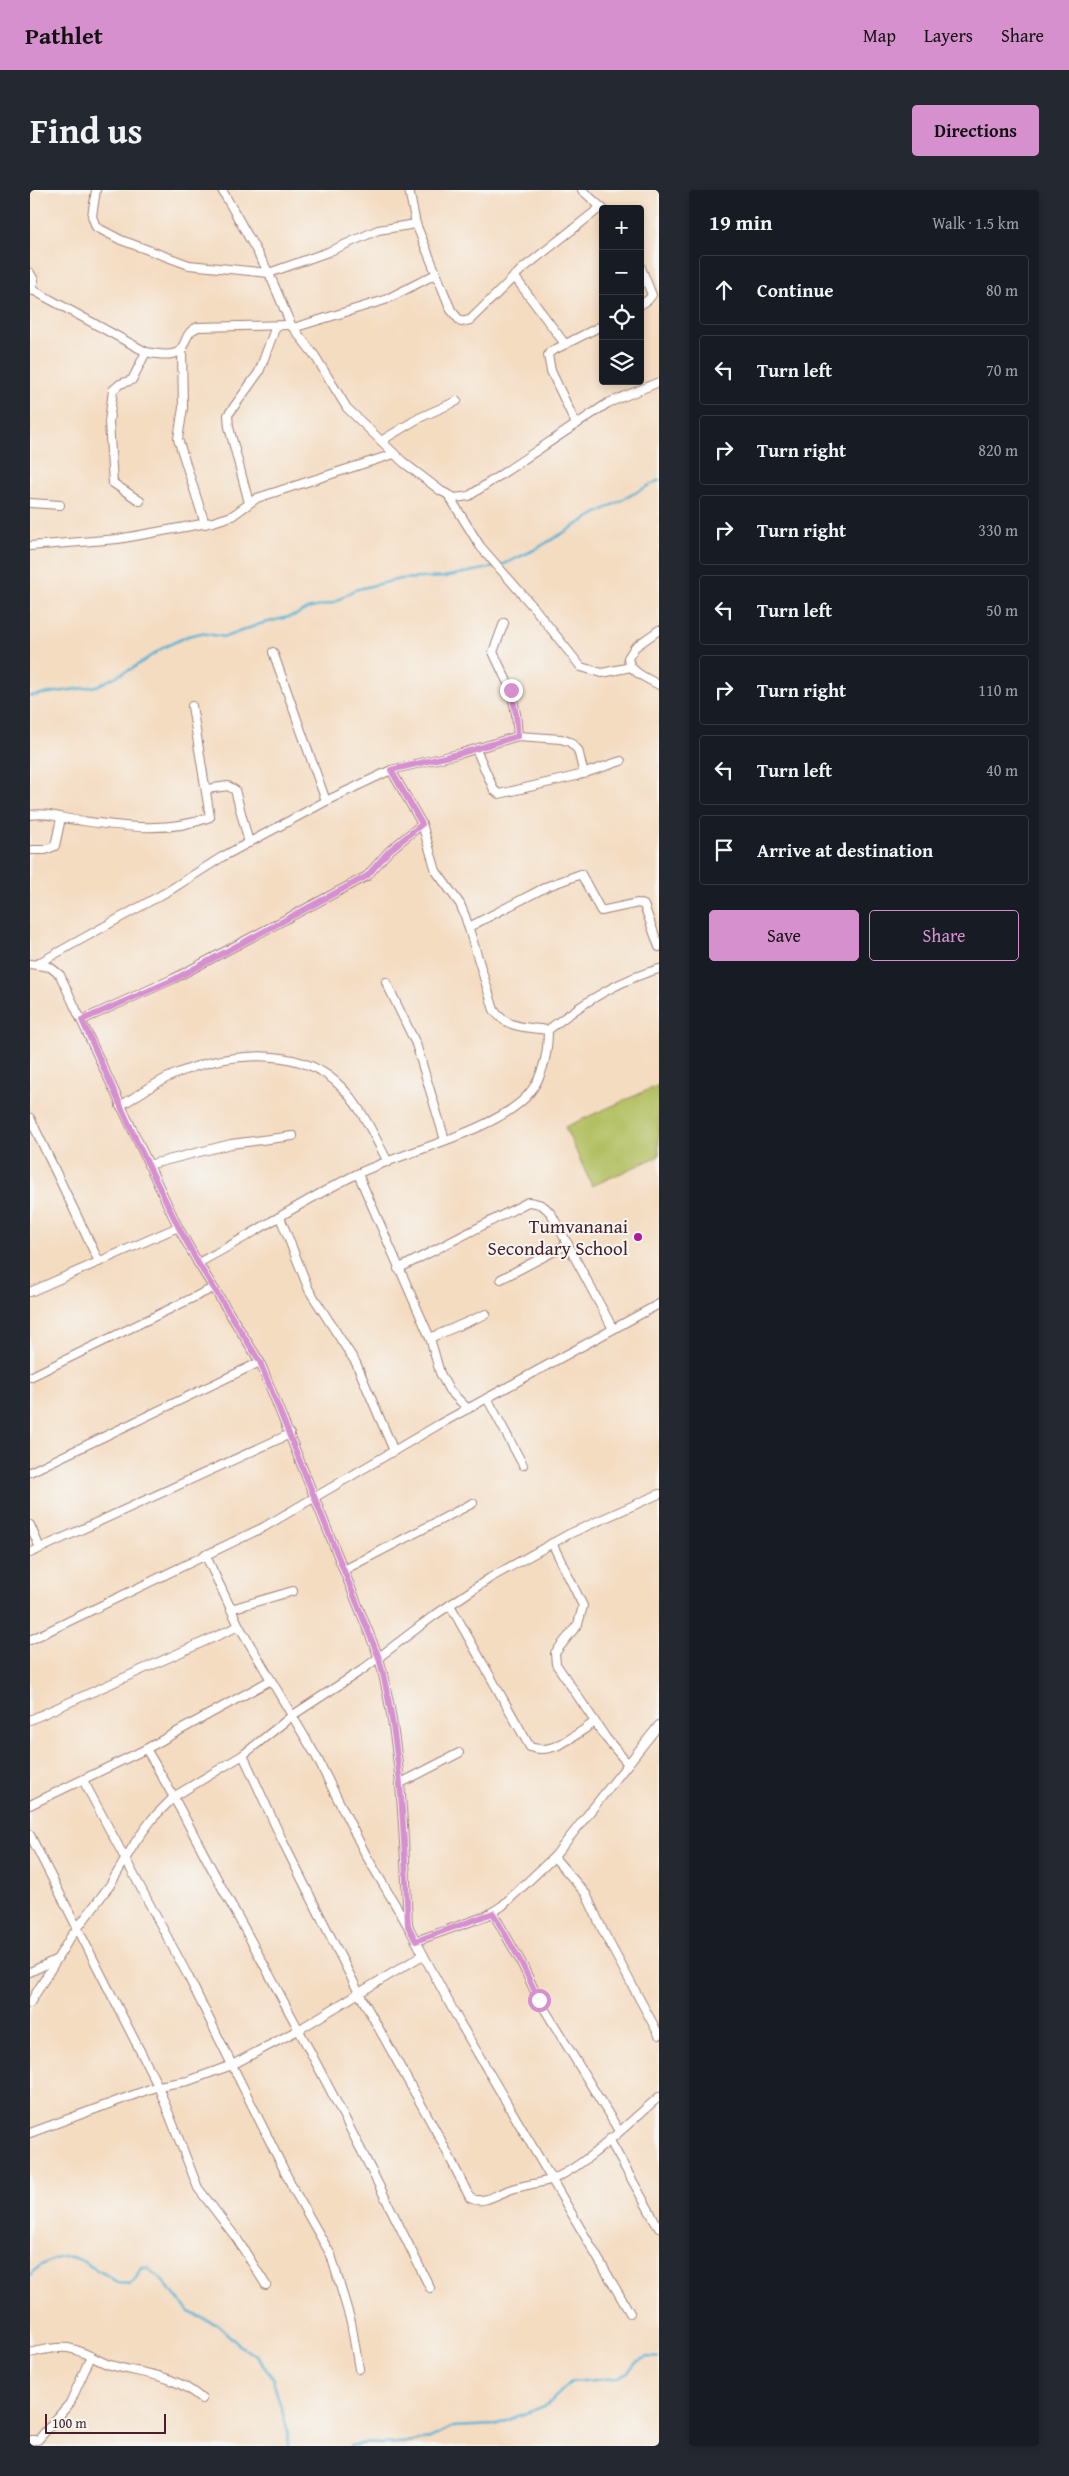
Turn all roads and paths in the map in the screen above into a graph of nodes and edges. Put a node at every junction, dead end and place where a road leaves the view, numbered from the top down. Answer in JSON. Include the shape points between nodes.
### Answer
{"nodes":[{"id":1,"x":96,"y":190,"type":"edge"},
{"id":2,"x":222,"y":190,"type":"edge"},
{"id":3,"x":409,"y":190,"type":"edge"},
{"id":4,"x":582,"y":190,"type":"edge"},
{"id":5,"x":599,"y":205,"type":"edge"},
{"id":6,"x":599,"y":210,"type":"edge"},
{"id":7,"x":416,"y":224,"type":"junction"},
{"id":8,"x":30,"y":273,"type":"edge"},
{"id":9,"x":269,"y":273,"type":"junction"},
{"id":10,"x":436,"y":274,"type":"junction"},
{"id":11,"x":644,"y":275,"type":"edge"},
{"id":12,"x":514,"y":276,"type":"junction"},
{"id":13,"x":30,"y":290,"type":"edge"},
{"id":14,"x":644,"y":302,"type":"edge"},
{"id":15,"x":276,"y":326,"type":"junction"},
{"id":16,"x":292,"y":327,"type":"junction"},
{"id":17,"x":599,"y":327,"type":"edge"},
{"id":18,"x":565,"y":344,"type":"junction"},
{"id":19,"x":182,"y":349,"type":"junction"},
{"id":20,"x":146,"y":352,"type":"junction"},
{"id":21,"x":659,"y":382,"type":"edge"},
{"id":22,"x":457,"y":401,"type":"dead end"},
{"id":23,"x":576,"y":424,"type":"junction"},
{"id":24,"x":381,"y":441,"type":"junction"},
{"id":25,"x":394,"y":454,"type":"junction"},
{"id":26,"x":449,"y":496,"type":"junction"},
{"id":27,"x":140,"y":501,"type":"dead end"},
{"id":28,"x":30,"y":503,"type":"edge"},
{"id":29,"x":249,"y":503,"type":"junction"},
{"id":30,"x":60,"y":505,"type":"dead end"},
{"id":31,"x":205,"y":524,"type":"junction"},
{"id":32,"x":30,"y":546,"type":"edge"},
{"id":33,"x":504,"y":623,"type":"dead end"},
{"id":34,"x":659,"y":630,"type":"edge"},
{"id":35,"x":273,"y":652,"type":"dead end"},
{"id":36,"x":631,"y":667,"type":"junction"},
{"id":37,"x":659,"y":685,"type":"edge"},
{"id":38,"x":192,"y":706,"type":"dead end"},
{"id":39,"x":518,"y":736,"type":"junction"},
{"id":40,"x":476,"y":749,"type":"junction"},
{"id":41,"x":622,"y":761,"type":"dead end"},
{"id":42,"x":391,"y":770,"type":"junction"},
{"id":43,"x":584,"y":774,"type":"junction"},
{"id":44,"x":207,"y":789,"type":"junction"},
{"id":45,"x":326,"y":801,"type":"junction"},
{"id":46,"x":30,"y":816,"type":"edge"},
{"id":47,"x":61,"y":818,"type":"junction"},
{"id":48,"x":422,"y":824,"type":"junction"},
{"id":49,"x":249,"y":843,"type":"junction"},
{"id":50,"x":30,"y":850,"type":"edge"},
{"id":51,"x":469,"y":927,"type":"junction"},
{"id":52,"x":659,"y":947,"type":"edge"},
{"id":53,"x":34,"y":964,"type":"edge"},
{"id":54,"x":659,"y":969,"type":"edge"},
{"id":55,"x":386,"y":982,"type":"dead end"},
{"id":56,"x":82,"y":1020,"type":"junction"},
{"id":57,"x":548,"y":1030,"type":"junction"},
{"id":58,"x":120,"y":1106,"type":"junction"},
{"id":59,"x":30,"y":1118,"type":"edge"},
{"id":60,"x":294,"y":1136,"type":"dead end"},
{"id":61,"x":444,"y":1140,"type":"junction"},
{"id":62,"x":388,"y":1162,"type":"junction"},
{"id":63,"x":148,"y":1165,"type":"junction"},
{"id":64,"x":358,"y":1174,"type":"junction"},
{"id":65,"x":280,"y":1217,"type":"junction"},
{"id":66,"x":178,"y":1226,"type":"junction"},
{"id":67,"x":568,"y":1244,"type":"junction"},
{"id":68,"x":98,"y":1262,"type":"junction"},
{"id":69,"x":198,"y":1263,"type":"junction"},
{"id":70,"x":398,"y":1269,"type":"junction"},
{"id":71,"x":502,"y":1279,"type":"dead end"},
{"id":72,"x":213,"y":1288,"type":"junction"},
{"id":73,"x":30,"y":1292,"type":"edge"},
{"id":74,"x":659,"y":1304,"type":"edge"},
{"id":75,"x":486,"y":1314,"type":"dead end"},
{"id":76,"x":613,"y":1329,"type":"junction"},
{"id":77,"x":430,"y":1338,"type":"junction"},
{"id":78,"x":260,"y":1362,"type":"junction"},
{"id":79,"x":30,"y":1377,"type":"edge"},
{"id":80,"x":487,"y":1398,"type":"junction"},
{"id":81,"x":468,"y":1408,"type":"junction"},
{"id":82,"x":290,"y":1434,"type":"junction"},
{"id":83,"x":394,"y":1451,"type":"junction"},
{"id":84,"x":523,"y":1465,"type":"dead end"},
{"id":85,"x":30,"y":1472,"type":"edge"},
{"id":86,"x":659,"y":1494,"type":"edge"},
{"id":87,"x":314,"y":1498,"type":"junction"},
{"id":88,"x":473,"y":1503,"type":"dead end"},
{"id":89,"x":30,"y":1525,"type":"edge"},
{"id":90,"x":552,"y":1543,"type":"junction"},
{"id":91,"x":40,"y":1548,"type":"junction"},
{"id":92,"x":30,"y":1553,"type":"edge"},
{"id":93,"x":205,"y":1554,"type":"junction"},
{"id":94,"x":344,"y":1570,"type":"junction"},
{"id":95,"x":293,"y":1591,"type":"dead end"},
{"id":96,"x":450,"y":1605,"type":"junction"},
{"id":97,"x":231,"y":1609,"type":"junction"},
{"id":98,"x":239,"y":1626,"type":"junction"},
{"id":99,"x":30,"y":1640,"type":"edge"},
{"id":100,"x":379,"y":1658,"type":"junction"},
{"id":101,"x":271,"y":1680,"type":"junction"},
{"id":102,"x":293,"y":1715,"type":"junction"},
{"id":103,"x":30,"y":1720,"type":"edge"},
{"id":104,"x":595,"y":1722,"type":"junction"},
{"id":105,"x":659,"y":1726,"type":"edge"},
{"id":106,"x":146,"y":1749,"type":"junction"},
{"id":107,"x":459,"y":1753,"type":"dead end"},
{"id":108,"x":243,"y":1755,"type":"junction"},
{"id":109,"x":628,"y":1764,"type":"junction"},
{"id":110,"x":82,"y":1780,"type":"junction"},
{"id":111,"x":399,"y":1784,"type":"junction"},
{"id":112,"x":175,"y":1796,"type":"junction"},
{"id":113,"x":30,"y":1805,"type":"edge"},
{"id":114,"x":30,"y":1834,"type":"edge"},
{"id":115,"x":554,"y":1857,"type":"junction"},
{"id":116,"x":125,"y":1860,"type":"junction"},
{"id":117,"x":493,"y":1913,"type":"junction"},
{"id":118,"x":408,"y":1926,"type":"junction"},
{"id":119,"x":78,"y":1930,"type":"junction"},
{"id":120,"x":416,"y":1941,"type":"junction"},
{"id":121,"x":423,"y":1955,"type":"junction"},
{"id":122,"x":57,"y":1960,"type":"junction"},
{"id":123,"x":30,"y":1972,"type":"edge"},
{"id":124,"x":359,"y":1993,"type":"junction"},
{"id":125,"x":30,"y":2003,"type":"edge"},
{"id":126,"x":300,"y":2029,"type":"junction"},
{"id":127,"x":659,"y":2035,"type":"edge"},
{"id":128,"x":232,"y":2065,"type":"junction"},
{"id":129,"x":158,"y":2086,"type":"junction"},
{"id":130,"x":659,"y":2097,"type":"edge"},
{"id":131,"x":619,"y":2131,"type":"junction"},
{"id":132,"x":30,"y":2133,"type":"edge"},
{"id":133,"x":609,"y":2140,"type":"junction"},
{"id":134,"x":551,"y":2180,"type":"junction"},
{"id":135,"x":659,"y":2228,"type":"edge"},
{"id":136,"x":266,"y":2285,"type":"dead end"},
{"id":137,"x":430,"y":2288,"type":"dead end"},
{"id":138,"x":630,"y":2313,"type":"dead end"},
{"id":139,"x":30,"y":2353,"type":"edge"},
{"id":140,"x":91,"y":2356,"type":"junction"},
{"id":141,"x":359,"y":2369,"type":"dead end"},
{"id":142,"x":202,"y":2399,"type":"dead end"},
{"id":143,"x":30,"y":2440,"type":"edge"}],
"edges":[{"from":1,"to":9,"type":"street","via":[[92,216],[96,227],[103,231],[189,265]]},
{"from":2,"to":9,"type":"street"},
{"from":3,"to":7,"type":"street"},
{"from":4,"to":5,"type":"street"},
{"from":6,"to":12,"type":"street"},
{"from":7,"to":9,"type":"street","via":[[388,226]]},
{"from":7,"to":10,"type":"street"},
{"from":8,"to":13,"type":"street","via":[[34,277]]},
{"from":9,"to":16,"type":"street"},
{"from":10,"to":12,"type":"street","via":[[451,310],[460,322],[470,320]]},
{"from":10,"to":16,"type":"street","via":[[385,300]]},
{"from":11,"to":14,"type":"street","via":[[652,295]]},
{"from":12,"to":18,"type":"street"},
{"from":13,"to":20,"type":"street"},
{"from":15,"to":16,"type":"street"},
{"from":15,"to":19,"type":"street","via":[[198,327],[192,330]]},
{"from":15,"to":29,"type":"street","via":[[259,372],[228,415]]},
{"from":16,"to":24,"type":"street","via":[[315,356],[347,408]]},
{"from":17,"to":18,"type":"street"},
{"from":18,"to":23,"type":"street","via":[[550,352],[548,359]]},
{"from":19,"to":20,"type":"street","via":[[167,356]]},
{"from":19,"to":31,"type":"street","via":[[183,408],[178,439]]},
{"from":20,"to":27,"type":"street","via":[[132,380],[113,390],[109,422],[113,483]]},
{"from":21,"to":23,"type":"street","via":[[608,403]]},
{"from":22,"to":24,"type":"street","via":[[424,415]]},
{"from":23,"to":26,"type":"street","via":[[470,496],[462,499]]},
{"from":24,"to":25,"type":"street"},
{"from":25,"to":26,"type":"street"},
{"from":25,"to":29,"type":"street"},
{"from":26,"to":36,"type":"street","via":[[496,566],[581,667],[602,673]]},
{"from":28,"to":30,"type":"street"},
{"from":29,"to":31,"type":"street","via":[[232,516]]},
{"from":31,"to":32,"type":"street","via":[[118,539]]},
{"from":33,"to":39,"type":"street","via":[[493,652],[511,690]]},
{"from":34,"to":36,"type":"street","via":[[630,653]]},
{"from":35,"to":45,"type":"street"},
{"from":36,"to":37,"type":"street"},
{"from":38,"to":44,"type":"street"},
{"from":39,"to":40,"type":"street"},
{"from":39,"to":43,"type":"street","via":[[570,742],[578,750]]},
{"from":40,"to":42,"type":"street"},
{"from":40,"to":43,"type":"street","via":[[494,790],[499,794]]},
{"from":41,"to":43,"type":"street"},
{"from":42,"to":45,"type":"street"},
{"from":42,"to":48,"type":"street"},
{"from":44,"to":47,"type":"street","via":[[211,816],[185,824],[153,828]]},
{"from":44,"to":49,"type":"street","via":[[228,786],[235,790]]},
{"from":45,"to":49,"type":"street"},
{"from":46,"to":47,"type":"street","via":[[46,814]]},
{"from":47,"to":50,"type":"street","via":[[55,846],[46,850]]},
{"from":48,"to":51,"type":"street","via":[[436,871],[460,904]]},
{"from":48,"to":56,"type":"street","via":[[361,879],[173,980]]},
{"from":49,"to":53,"type":"street","via":[[96,932]]},
{"from":51,"to":52,"type":"street","via":[[548,886],[580,874],[601,911],[644,904]]},
{"from":51,"to":57,"type":"street","via":[[498,1017],[513,1026]]},
{"from":53,"to":56,"type":"street","via":[[50,967],[60,975]]},
{"from":54,"to":57,"type":"street","via":[[614,987]]},
{"from":55,"to":61,"type":"street","via":[[416,1044]]},
{"from":56,"to":58,"type":"street"},
{"from":57,"to":61,"type":"street","via":[[542,1069],[526,1097],[490,1121]]},
{"from":58,"to":62,"type":"street","via":[[173,1074],[221,1060],[296,1059],[328,1076],[343,1089],[367,1122]]},
{"from":58,"to":63,"type":"street"},
{"from":59,"to":68,"type":"street"},
{"from":60,"to":63,"type":"street","via":[[231,1144]]},
{"from":61,"to":62,"type":"street"},
{"from":62,"to":64,"type":"street"},
{"from":63,"to":66,"type":"street"},
{"from":64,"to":65,"type":"street"},
{"from":64,"to":70,"type":"street"},
{"from":65,"to":69,"type":"street"},
{"from":65,"to":83,"type":"street","via":[[309,1290],[356,1363]]},
{"from":66,"to":68,"type":"street"},
{"from":66,"to":69,"type":"street"},
{"from":67,"to":70,"type":"street","via":[[544,1205],[528,1202]]},
{"from":67,"to":71,"type":"street"},
{"from":67,"to":76,"type":"street"},
{"from":68,"to":73,"type":"street"},
{"from":69,"to":72,"type":"street"},
{"from":70,"to":77,"type":"street"},
{"from":72,"to":78,"type":"street"},
{"from":72,"to":79,"type":"street"},
{"from":74,"to":76,"type":"street"},
{"from":75,"to":77,"type":"street"},
{"from":76,"to":80,"type":"street"},
{"from":77,"to":81,"type":"street","via":[[445,1384]]},
{"from":78,"to":82,"type":"street"},
{"from":78,"to":85,"type":"street"},
{"from":80,"to":81,"type":"street"},
{"from":80,"to":84,"type":"street"},
{"from":81,"to":83,"type":"street"},
{"from":82,"to":87,"type":"street"},
{"from":82,"to":91,"type":"street"},
{"from":83,"to":87,"type":"street"},
{"from":86,"to":90,"type":"street"},
{"from":87,"to":93,"type":"street","via":[[264,1527]]},
{"from":87,"to":94,"type":"street"},
{"from":88,"to":94,"type":"street"},
{"from":89,"to":91,"type":"street"},
{"from":90,"to":96,"type":"street"},
{"from":90,"to":104,"type":"street","via":[[583,1606],[578,1624],[556,1650],[555,1660]]},
{"from":91,"to":92,"type":"street"},
{"from":93,"to":97,"type":"street"},
{"from":93,"to":99,"type":"street"},
{"from":94,"to":100,"type":"street"},
{"from":95,"to":97,"type":"street"},
{"from":96,"to":100,"type":"street"},
{"from":96,"to":104,"type":"street","via":[[530,1747],[540,1751],[556,1747]]},
{"from":97,"to":98,"type":"street"},
{"from":98,"to":101,"type":"street"},
{"from":98,"to":103,"type":"street"},
{"from":100,"to":102,"type":"street"},
{"from":100,"to":111,"type":"street","via":[[388,1692]]},
{"from":101,"to":102,"type":"street"},
{"from":101,"to":106,"type":"street"},
{"from":102,"to":108,"type":"street"},
{"from":102,"to":118,"type":"street","via":[[367,1857]]},
{"from":104,"to":109,"type":"street"},
{"from":105,"to":109,"type":"street"},
{"from":106,"to":110,"type":"street"},
{"from":106,"to":112,"type":"street"},
{"from":107,"to":111,"type":"street"},
{"from":108,"to":112,"type":"street"},
{"from":108,"to":124,"type":"street"},
{"from":109,"to":115,"type":"street"},
{"from":110,"to":113,"type":"street"},
{"from":110,"to":116,"type":"street"},
{"from":111,"to":118,"type":"street","via":[[404,1823]]},
{"from":112,"to":116,"type":"street","via":[[144,1829]]},
{"from":112,"to":126,"type":"street"},
{"from":114,"to":119,"type":"street"},
{"from":115,"to":117,"type":"street"},
{"from":115,"to":127,"type":"street","via":[[586,1894]]},
{"from":116,"to":119,"type":"street"},
{"from":116,"to":128,"type":"street"},
{"from":117,"to":120,"type":"street"},
{"from":117,"to":131,"type":"street","via":[[539,2000]]},
{"from":118,"to":120,"type":"street"},
{"from":119,"to":122,"type":"street"},
{"from":119,"to":129,"type":"street"},
{"from":120,"to":121,"type":"street"},
{"from":121,"to":124,"type":"street"},
{"from":121,"to":134,"type":"street"},
{"from":122,"to":123,"type":"street"},
{"from":122,"to":125,"type":"street"},
{"from":124,"to":126,"type":"street"},
{"from":124,"to":134,"type":"street","via":[[470,2198],[482,2200]]},
{"from":126,"to":128,"type":"street"},
{"from":126,"to":137,"type":"street"},
{"from":128,"to":129,"type":"street","via":[[188,2081]]},
{"from":128,"to":141,"type":"street","via":[[294,2190],[331,2255],[351,2322]]},
{"from":129,"to":132,"type":"street"},
{"from":129,"to":136,"type":"street","via":[[198,2188],[237,2239]]},
{"from":130,"to":131,"type":"street"},
{"from":131,"to":133,"type":"street"},
{"from":133,"to":134,"type":"street"},
{"from":133,"to":135,"type":"street"},
{"from":134,"to":138,"type":"street"},
{"from":139,"to":140,"type":"street","via":[[68,2348]]},
{"from":140,"to":142,"type":"street","via":[[105,2363],[170,2378]]},
{"from":140,"to":143,"type":"street","via":[[66,2409],[38,2440]]}]}
